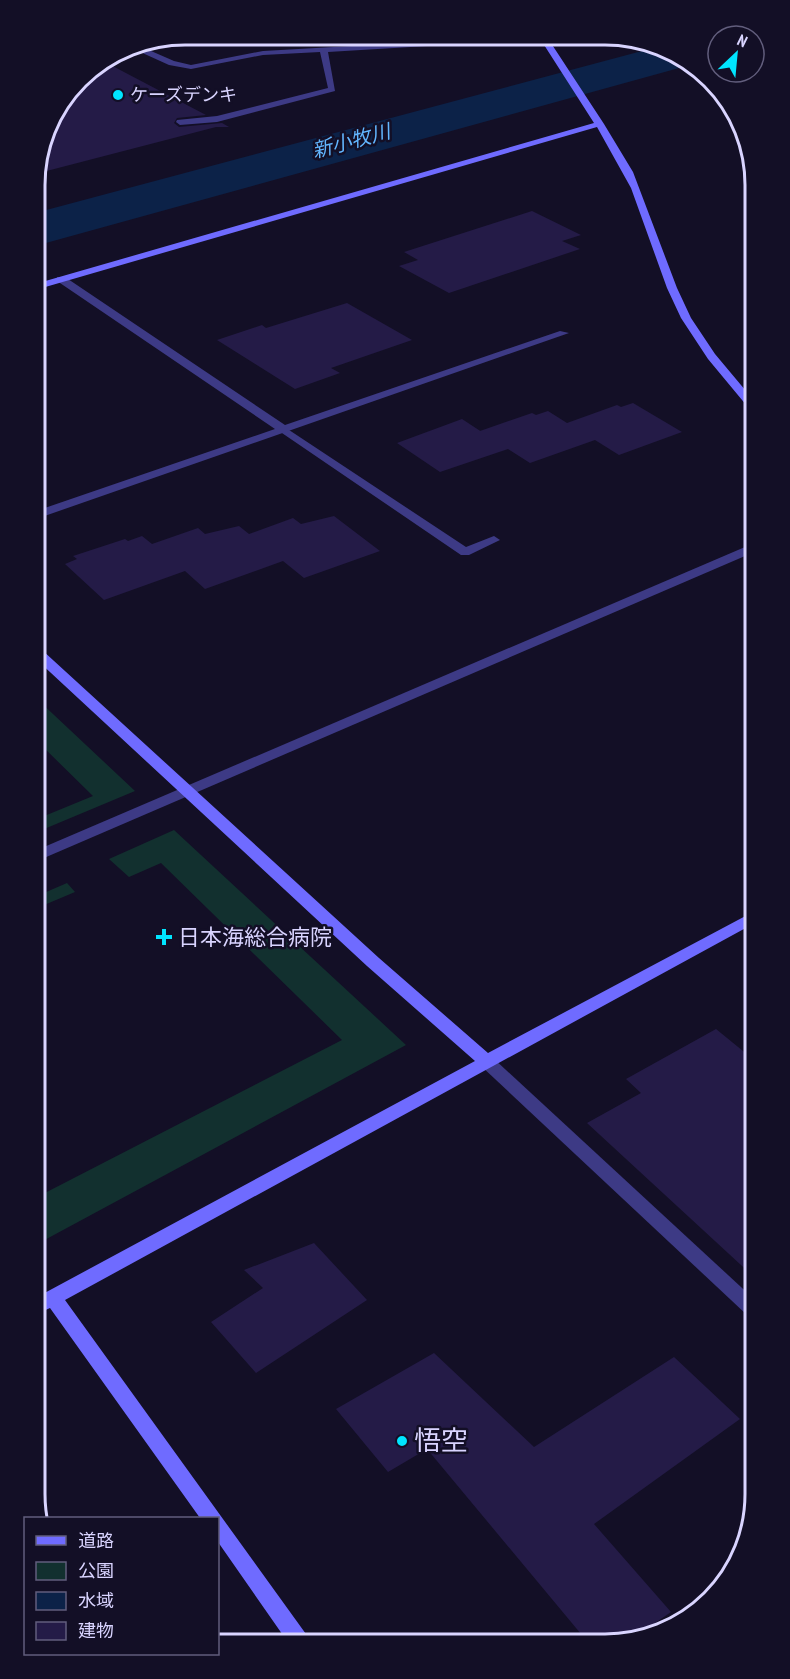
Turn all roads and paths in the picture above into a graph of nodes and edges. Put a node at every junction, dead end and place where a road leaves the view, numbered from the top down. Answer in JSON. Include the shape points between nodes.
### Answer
{"nodes":[{"id":1,"x":396,"y":45,"type":"edge"},
{"id":2,"x":547,"y":45,"type":"edge"},
{"id":3,"x":323,"y":49,"type":"junction"},
{"id":4,"x":145,"y":51,"type":"edge"},
{"id":5,"x":180,"y":122,"type":"dead end"},
{"id":6,"x":600,"y":124,"type":"junction"},
{"id":7,"x":61,"y":279,"type":"junction"},
{"id":8,"x":45,"y":283,"type":"edge"},
{"id":9,"x":564,"y":333,"type":"dead end"},
{"id":10,"x":745,"y":397,"type":"edge"},
{"id":11,"x":283,"y":429,"type":"junction"},
{"id":12,"x":45,"y":512,"type":"edge"},
{"id":13,"x":494,"y":540,"type":"dead end"},
{"id":14,"x":745,"y":552,"type":"edge"},
{"id":15,"x":45,"y":660,"type":"edge"},
{"id":16,"x":188,"y":792,"type":"junction"},
{"id":17,"x":45,"y":853,"type":"edge"},
{"id":18,"x":745,"y":921,"type":"edge"},
{"id":19,"x":486,"y":1061,"type":"junction"},
{"id":20,"x":46,"y":1301,"type":"edge"},
{"id":21,"x":745,"y":1302,"type":"edge"},
{"id":22,"x":211,"y":1517,"type":"edge"},
{"id":23,"x":219,"y":1527,"type":"edge"},
{"id":24,"x":295,"y":1634,"type":"edge"}],
"edges":[{"from":1,"to":3,"type":"street"},
{"from":2,"to":6,"type":"street"},
{"from":3,"to":4,"type":"street","via":[[263,53],[191,67]]},
{"from":3,"to":5,"type":"street","via":[[332,89],[217,118]]},
{"from":6,"to":7,"type":"street"},
{"from":6,"to":10,"type":"street","via":[[628,172],[684,314]]},
{"from":7,"to":8,"type":"street"},
{"from":7,"to":11,"type":"street"},
{"from":9,"to":11,"type":"street"},
{"from":11,"to":12,"type":"street"},
{"from":11,"to":13,"type":"street","via":[[465,552]]},
{"from":14,"to":16,"type":"street"},
{"from":15,"to":16,"type":"street"},
{"from":16,"to":17,"type":"street"},
{"from":16,"to":19,"type":"street"},
{"from":18,"to":19,"type":"street"},
{"from":19,"to":20,"type":"street"},
{"from":19,"to":21,"type":"street"},
{"from":20,"to":22,"type":"street"},
{"from":23,"to":24,"type":"street"}]}
